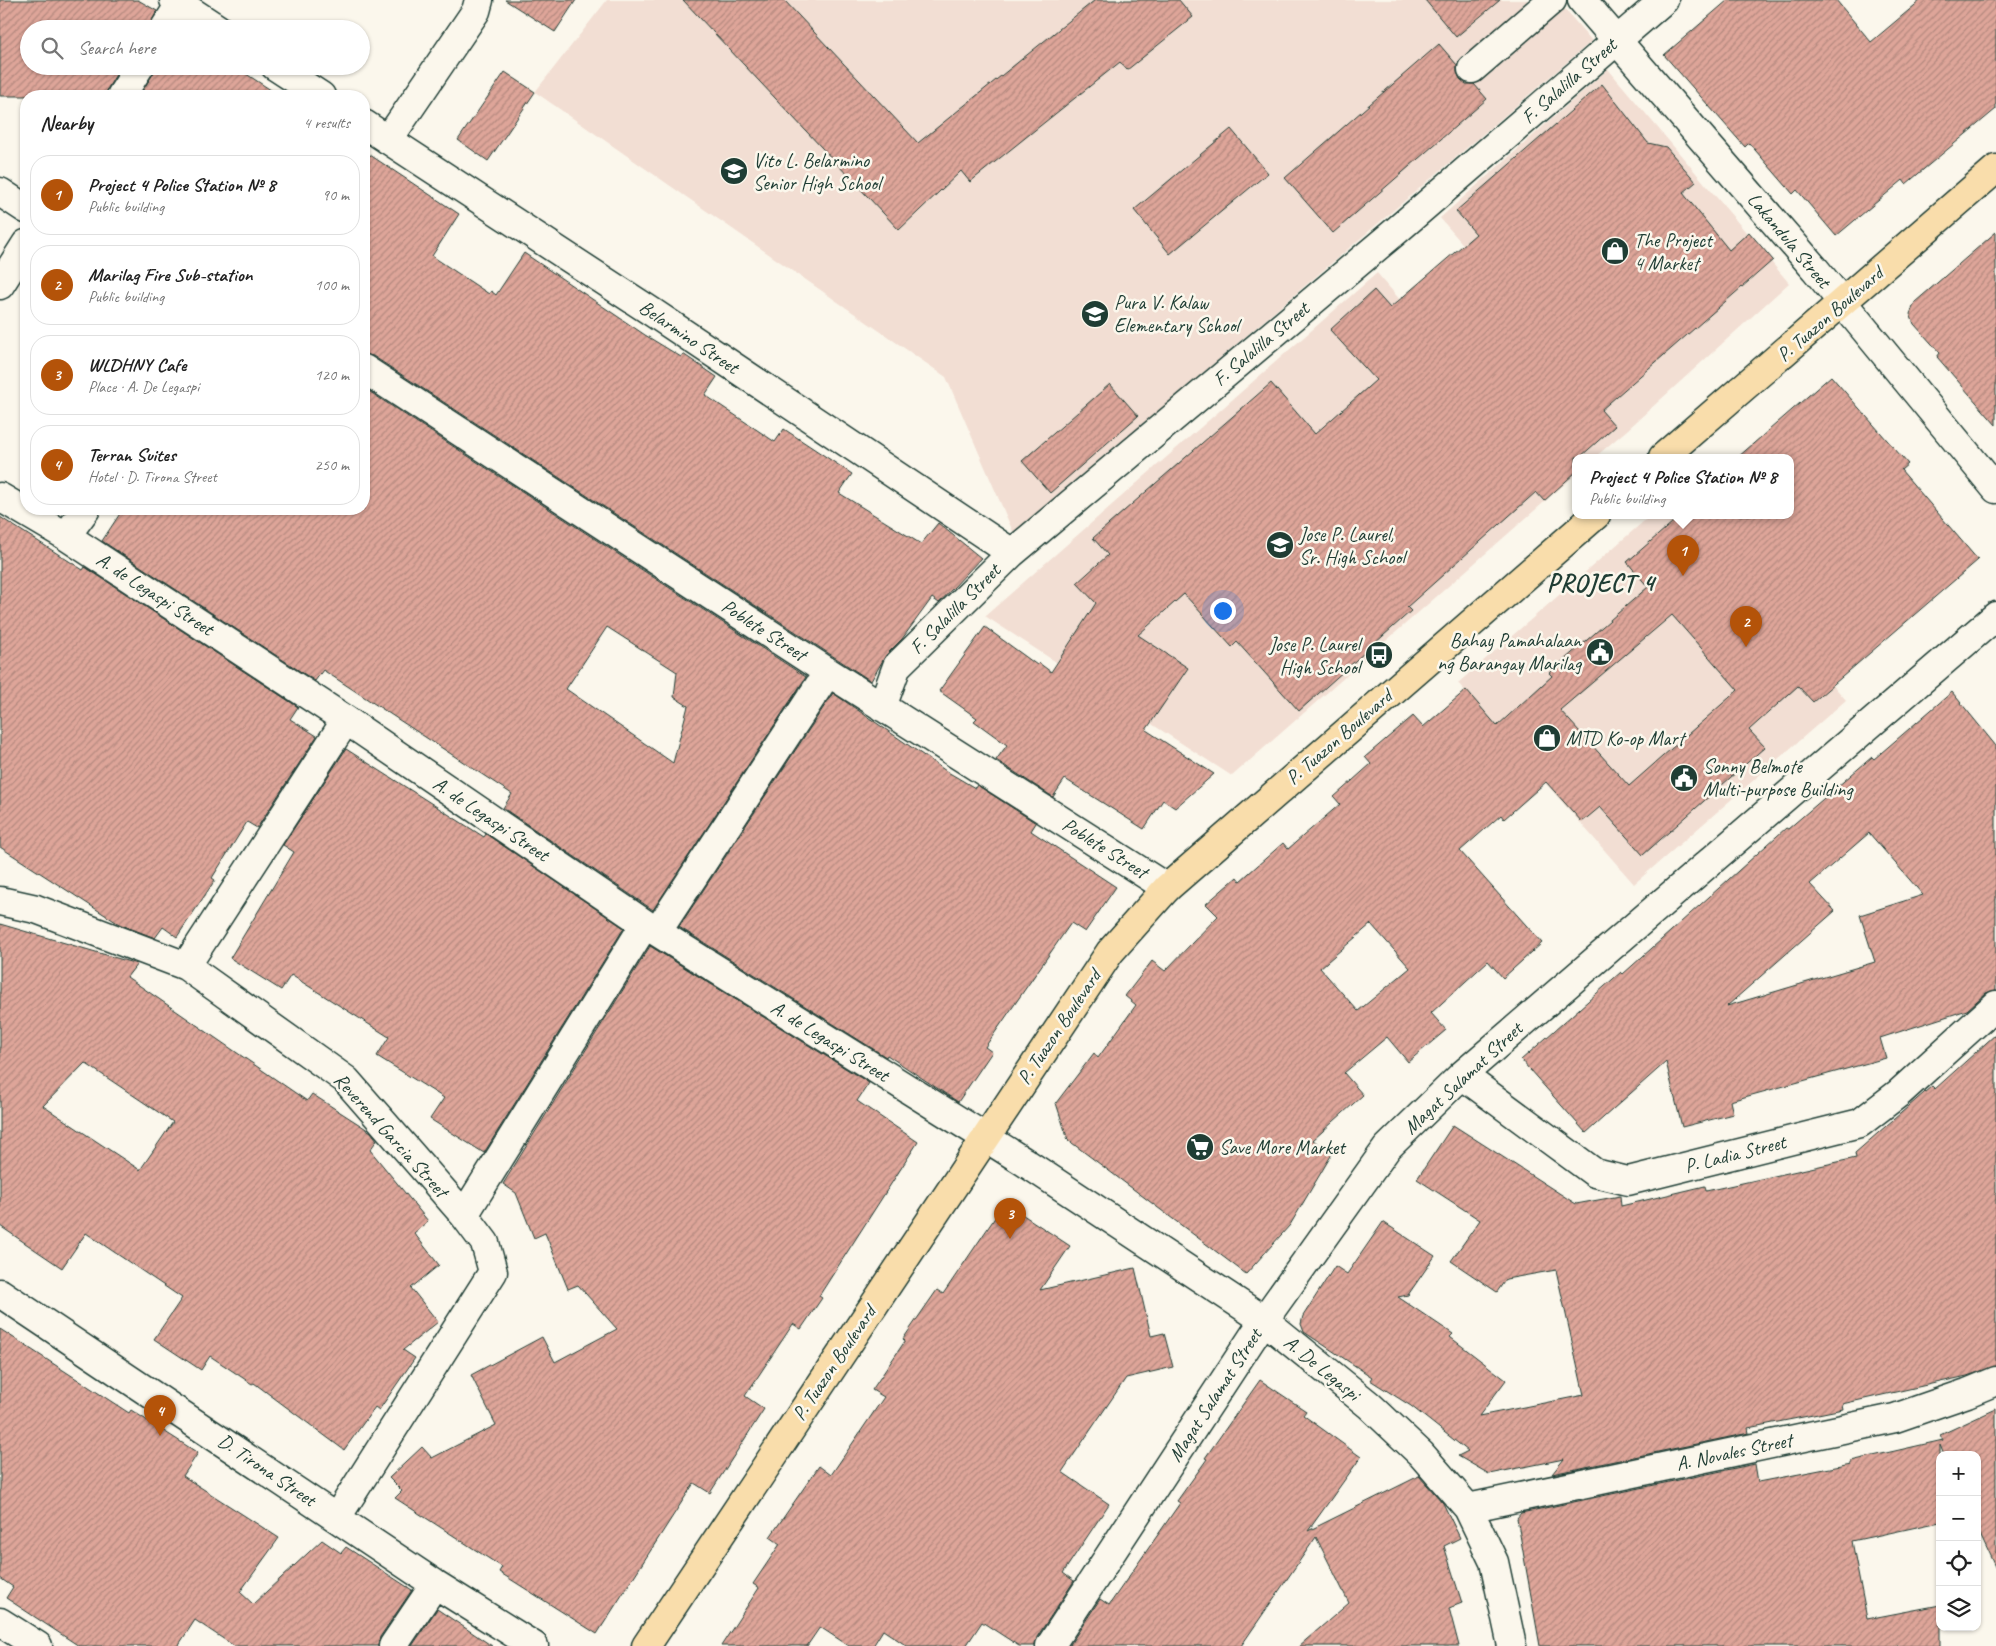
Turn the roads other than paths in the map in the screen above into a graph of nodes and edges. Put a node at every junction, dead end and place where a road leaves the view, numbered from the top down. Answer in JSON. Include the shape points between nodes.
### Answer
{"nodes":[{"id":1,"x":479,"y":0,"type":"edge"},
{"id":2,"x":1552,"y":0,"type":"edge"},
{"id":3,"x":1582,"y":0,"type":"edge"},
{"id":4,"x":1664,"y":0,"type":"edge"},
{"id":5,"x":177,"y":2,"type":"edge"},
{"id":6,"x":168,"y":20,"type":"edge"},
{"id":7,"x":204,"y":20,"type":"edge"},
{"id":8,"x":1617,"y":39,"type":"junction"},
{"id":9,"x":1472,"y":69,"type":"dead end"},
{"id":10,"x":134,"y":75,"type":"edge"},
{"id":11,"x":289,"y":75,"type":"edge"},
{"id":12,"x":125,"y":90,"type":"edge"},
{"id":13,"x":312,"y":90,"type":"edge"},
{"id":14,"x":370,"y":128,"type":"edge"},
{"id":15,"x":388,"y":140,"type":"junction"},
{"id":16,"x":1996,"y":169,"type":"edge"},
{"id":17,"x":0,"y":192,"type":"edge"},
{"id":18,"x":20,"y":205,"type":"edge"},
{"id":19,"x":20,"y":253,"type":"edge"},
{"id":20,"x":0,"y":285,"type":"edge"},
{"id":21,"x":1840,"y":302,"type":"junction"},
{"id":22,"x":370,"y":373,"type":"edge"},
{"id":23,"x":1666,"y":454,"type":"edge"},
{"id":24,"x":1996,"y":489,"type":"edge"},
{"id":25,"x":0,"y":497,"type":"edge"},
{"id":26,"x":20,"y":509,"type":"edge"},
{"id":27,"x":30,"y":515,"type":"edge"},
{"id":28,"x":82,"y":515,"type":"edge"},
{"id":29,"x":1591,"y":519,"type":"edge"},
{"id":30,"x":66,"y":536,"type":"junction"},
{"id":31,"x":1012,"y":553,"type":"junction"},
{"id":32,"x":1996,"y":616,"type":"edge"},
{"id":33,"x":828,"y":672,"type":"junction"},
{"id":34,"x":882,"y":707,"type":"junction"},
{"id":35,"x":346,"y":720,"type":"junction"},
{"id":36,"x":1167,"y":888,"type":"junction"},
{"id":37,"x":0,"y":901,"type":"edge"},
{"id":38,"x":651,"y":928,"type":"junction"},
{"id":39,"x":186,"y":966,"type":"junction"},
{"id":40,"x":1996,"y":1005,"type":"edge"},
{"id":41,"x":1462,"y":1075,"type":"junction"},
{"id":42,"x":985,"y":1138,"type":"junction"},
{"id":43,"x":464,"y":1215,"type":"junction"},
{"id":44,"x":0,"y":1293,"type":"edge"},
{"id":45,"x":1264,"y":1320,"type":"junction"},
{"id":46,"x":1996,"y":1381,"type":"edge"},
{"id":47,"x":1468,"y":1508,"type":"junction"},
{"id":48,"x":337,"y":1517,"type":"junction"},
{"id":49,"x":435,"y":1584,"type":"junction"},
{"id":50,"x":0,"y":1622,"type":"edge"},
{"id":51,"x":38,"y":1646,"type":"edge"},
{"id":52,"x":393,"y":1646,"type":"edge"},
{"id":53,"x":534,"y":1646,"type":"edge"},
{"id":54,"x":646,"y":1646,"type":"edge"},
{"id":55,"x":1050,"y":1646,"type":"edge"},
{"id":56,"x":1512,"y":1646,"type":"edge"}],
"edges":[{"from":1,"to":15,"type":"street","via":[[476,10]]},
{"from":2,"to":9,"type":"street"},
{"from":3,"to":8,"type":"street","name":"Lakandula Street"},
{"from":4,"to":8,"type":"street","name":"F. Salalilla Street"},
{"from":5,"to":6,"type":"street"},
{"from":5,"to":7,"type":"street"},
{"from":8,"to":21,"type":"street","name":"Lakandula Street"},
{"from":8,"to":31,"type":"street","name":"F. Salalilla Street","via":[[1370,253]]},
{"from":10,"to":12,"type":"street"},
{"from":11,"to":13,"type":"street"},
{"from":14,"to":15,"type":"street","name":"Belarmino Street"},
{"from":15,"to":31,"type":"street","name":"Belarmino Street"},
{"from":16,"to":21,"type":"main road","name":"P. Tuazon Boulevard"},
{"from":17,"to":18,"type":"street"},
{"from":19,"to":20,"type":"street"},
{"from":21,"to":23,"type":"main road","name":"P. Tuazon Boulevard"},
{"from":21,"to":24,"type":"street","name":"Lakandula Street"},
{"from":22,"to":33,"type":"street","name":"Poblete Street"},
{"from":25,"to":26,"type":"street","name":"A. de Legaspi Street"},
{"from":27,"to":30,"type":"street","name":"A. de Legaspi Street"},
{"from":28,"to":30,"type":"street"},
{"from":29,"to":36,"type":"main road","name":"P. Tuazon Boulevard"},
{"from":30,"to":35,"type":"street","name":"A. de Legaspi Street"},
{"from":31,"to":34,"type":"street","name":"F. Salalilla Street","via":[[897,666]]},
{"from":32,"to":41,"type":"street","name":"Magat Salamat Street"},
{"from":33,"to":34,"type":"street","name":"Poblete Street"},
{"from":33,"to":38,"type":"street"},
{"from":34,"to":36,"type":"street","name":"Poblete Street"},
{"from":35,"to":38,"type":"street","name":"A. de Legaspi Street"},
{"from":35,"to":39,"type":"street"},
{"from":36,"to":42,"type":"main road","name":"P. Tuazon Boulevard","via":[[1110,952]]},
{"from":37,"to":39,"type":"street","name":"Reverend Garcia Street","via":[[36,909]]},
{"from":38,"to":42,"type":"street","name":"A. de Legaspi Street"},
{"from":38,"to":43,"type":"street"},
{"from":39,"to":43,"type":"street","name":"Reverend Garcia Street","via":[[346,1080]]},
{"from":40,"to":41,"type":"street","name":"P. Ladia Street","via":[[1900,1093],[1860,1123],[1628,1181],[1595,1173]]},
{"from":41,"to":45,"type":"street","name":"Magat Salamat Street","via":[[1387,1148]]},
{"from":42,"to":45,"type":"street","name":"A. De Legaspi"},
{"from":42,"to":54,"type":"main road","name":"P. Tuazon Boulevard"},
{"from":43,"to":48,"type":"street","name":"Reverend Garcia Street","via":[[484,1243],[493,1272]]},
{"from":44,"to":48,"type":"street","name":"D. Tirona Street"},
{"from":45,"to":47,"type":"street","name":"A. De Legaspi","via":[[1369,1405],[1422,1454]]},
{"from":45,"to":55,"type":"street","name":"Magat Salamat Street"},
{"from":46,"to":47,"type":"street","name":"A. Novales Street","via":[[1895,1418]]},
{"from":47,"to":56,"type":"street","name":"A. De Legaspi","via":[[1494,1562]]},
{"from":48,"to":49,"type":"street","name":"D. Tirona Street"},
{"from":49,"to":52,"type":"street"},
{"from":49,"to":53,"type":"street","name":"D. Tirona Street"},
{"from":50,"to":51,"type":"street"}]}
